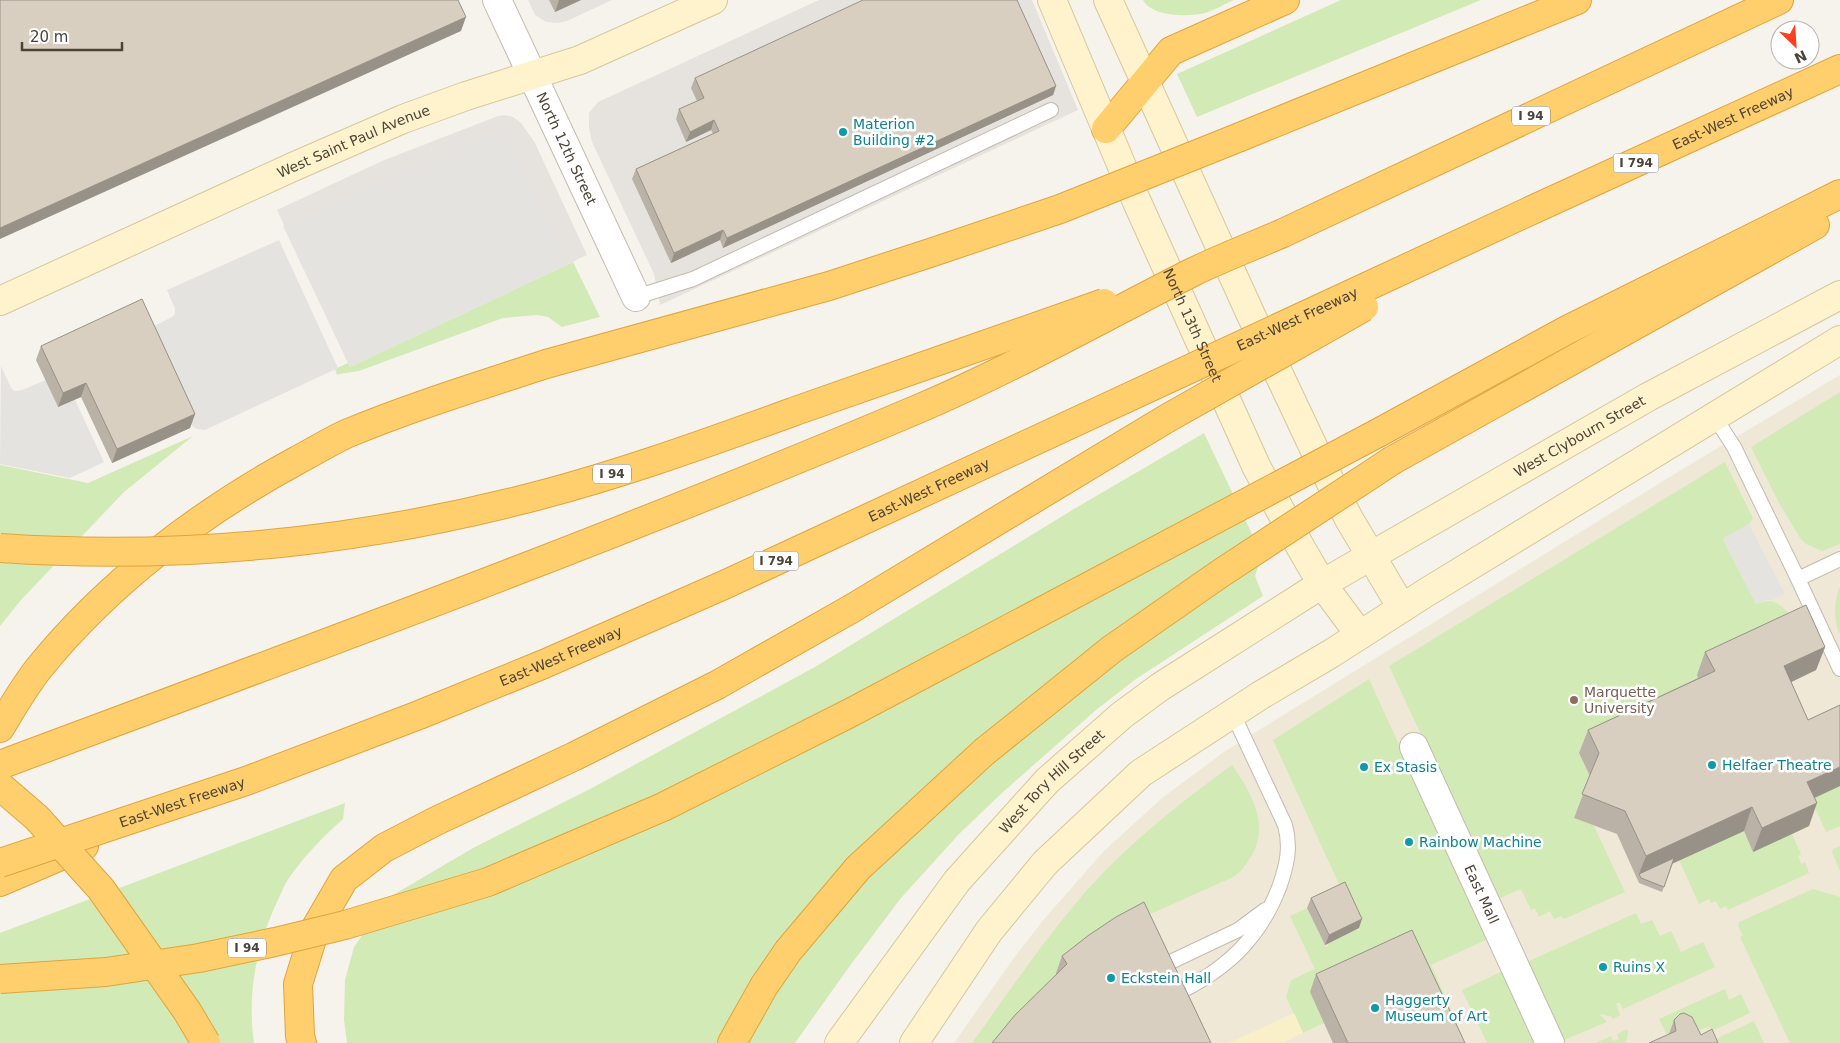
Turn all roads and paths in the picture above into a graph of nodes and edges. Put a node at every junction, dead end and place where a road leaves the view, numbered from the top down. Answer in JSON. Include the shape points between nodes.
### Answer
{"nodes":[{"id":1,"x":497,"y":0,"type":"edge"},
{"id":2,"x":713,"y":0,"type":"edge"},
{"id":3,"x":1052,"y":0,"type":"edge"},
{"id":4,"x":1108,"y":0,"type":"edge"},
{"id":5,"x":1285,"y":0,"type":"edge"},
{"id":6,"x":1578,"y":0,"type":"edge"},
{"id":7,"x":1779,"y":0,"type":"edge"},
{"id":8,"x":1840,"y":69,"type":"edge"},
{"id":9,"x":532,"y":75,"type":"junction"},
{"id":10,"x":1145,"y":81,"type":"junction"},
{"id":11,"x":1051,"y":110,"type":"dead end"},
{"id":12,"x":1106,"y":129,"type":"junction"},
{"id":13,"x":1840,"y":194,"type":"edge"},
{"id":14,"x":1532,"y":210,"type":"junction"},
{"id":15,"x":1840,"y":212,"type":"edge"},
{"id":16,"x":1197,"y":270,"type":"junction"},
{"id":17,"x":1840,"y":295,"type":"edge"},
{"id":18,"x":636,"y":297,"type":"joint"},
{"id":19,"x":0,"y":301,"type":"edge"},
{"id":20,"x":1840,"y":340,"type":"edge"},
{"id":21,"x":1714,"y":416,"type":"junction"},
{"id":22,"x":0,"y":548,"type":"edge"},
{"id":23,"x":1370,"y":556,"type":"junction"},
{"id":24,"x":1840,"y":559,"type":"edge"},
{"id":25,"x":1798,"y":579,"type":"junction"},
{"id":26,"x":1322,"y":584,"type":"junction"},
{"id":27,"x":1402,"y":608,"type":"junction"},
{"id":28,"x":1360,"y":635,"type":"junction"},
{"id":29,"x":1840,"y":670,"type":"edge"},
{"id":30,"x":1233,"y":714,"type":"junction"},
{"id":31,"x":0,"y":728,"type":"edge"},
{"id":32,"x":1414,"y":747,"type":"dead end"},
{"id":33,"x":0,"y":765,"type":"edge"},
{"id":34,"x":246,"y":781,"type":"junction"},
{"id":35,"x":0,"y":786,"type":"edge"},
{"id":36,"x":0,"y":863,"type":"edge"},
{"id":37,"x":0,"y":882,"type":"edge"},
{"id":38,"x":1272,"y":902,"type":"junction"},
{"id":39,"x":1160,"y":967,"type":"edge"},
{"id":40,"x":0,"y":979,"type":"edge"},
{"id":41,"x":1173,"y":995,"type":"edge"},
{"id":42,"x":206,"y":1043,"type":"edge"},
{"id":43,"x":302,"y":1043,"type":"edge"},
{"id":44,"x":732,"y":1043,"type":"edge"},
{"id":45,"x":839,"y":1043,"type":"edge"},
{"id":46,"x":914,"y":1043,"type":"edge"},
{"id":47,"x":1550,"y":1043,"type":"edge"}],
"edges":[{"from":1,"to":9,"type":"street","name":"North 12th Street"},
{"from":2,"to":9,"type":"street","name":"West Saint Paul Avenue","via":[[580,60]]},
{"from":3,"to":12,"type":"street","name":"North 13th Street"},
{"from":4,"to":10,"type":"street"},
{"from":5,"to":10,"type":"highway","via":[[1171,51]]},
{"from":6,"to":31,"type":"highway","bridge":true,"via":[[1060,209],[829,286],[546,364],[345,435],[257,482],[207,515],[137,569],[78,624],[38,669]]},
{"from":7,"to":16,"type":"highway","number":"I 94","bridge":true,"via":[[1283,233]]},
{"from":8,"to":14,"type":"highway","name":"East-West Freeway","number":"I 794"},
{"from":9,"to":18,"type":"street","name":"North 12th Street"},
{"from":9,"to":19,"type":"street","name":"West Saint Paul Avenue","via":[[394,123]]},
{"from":10,"to":12,"type":"highway"},
{"from":10,"to":23,"type":"street","via":[[1318,457]]},
{"from":11,"to":18,"type":"lane","via":[[693,278]]},
{"from":12,"to":26,"type":"street","name":"North 13th Street","via":[[1257,468]]},
{"from":13,"to":40,"type":"highway","number":"I 94","bridge":true,"via":[[1567,330],[850,713],[663,807],[488,882],[345,925],[199,958],[106,972]]},
{"from":14,"to":34,"type":"highway","name":"East-West Freeway","number":"I 794","bridge":true,"via":[[724,585],[544,664]]},
{"from":14,"to":43,"type":"highway","bridge":true,"via":[[1166,419],[851,609],[717,685],[384,848],[344,879],[315,928],[298,984]]},
{"from":15,"to":44,"type":"highway","bridge":true,"via":[[1392,460],[1112,649],[984,752],[858,868],[788,951]]},
{"from":16,"to":22,"type":"highway","number":"I 94","bridge":true,"via":[[624,471],[446,518],[290,543],[78,553]]},
{"from":16,"to":33,"type":"highway","bridge":true,"via":[[1039,352],[923,407],[712,495]]},
{"from":17,"to":23,"type":"street","name":"West Clybourn Street","via":[[1648,397]]},
{"from":20,"to":21,"type":"street"},
{"from":21,"to":25,"type":"lane","via":[[1734,447]]},
{"from":21,"to":27,"type":"street"},
{"from":23,"to":26,"type":"street","name":"West Clybourn Street"},
{"from":23,"to":27,"type":"street"},
{"from":24,"to":25,"type":"lane"},
{"from":25,"to":29,"type":"lane"},
{"from":26,"to":28,"type":"street","name":"North 13th Street"},
{"from":26,"to":45,"type":"street","name":"West Tory Hill Street","via":[[1122,715],[1047,781],[957,881]]},
{"from":27,"to":28,"type":"street"},
{"from":28,"to":30,"type":"street"},
{"from":30,"to":38,"type":"lane","via":[[1288,834],[1287,860]]},
{"from":30,"to":46,"type":"street","via":[[1141,773],[1046,863],[989,931]]},
{"from":32,"to":47,"type":"street","name":"East Mall"},
{"from":34,"to":36,"type":"highway","name":"East-West Freeway","number":"I 794","bridge":true},
{"from":34,"to":37,"type":"highway","bridge":true},
{"from":35,"to":42,"type":"highway","bridge":true,"via":[[37,818],[101,889]]},
{"from":38,"to":39,"type":"lane","via":[[1262,914],[1238,930]]},
{"from":38,"to":41,"type":"lane","via":[[1256,932],[1235,956],[1209,976]]}]}
